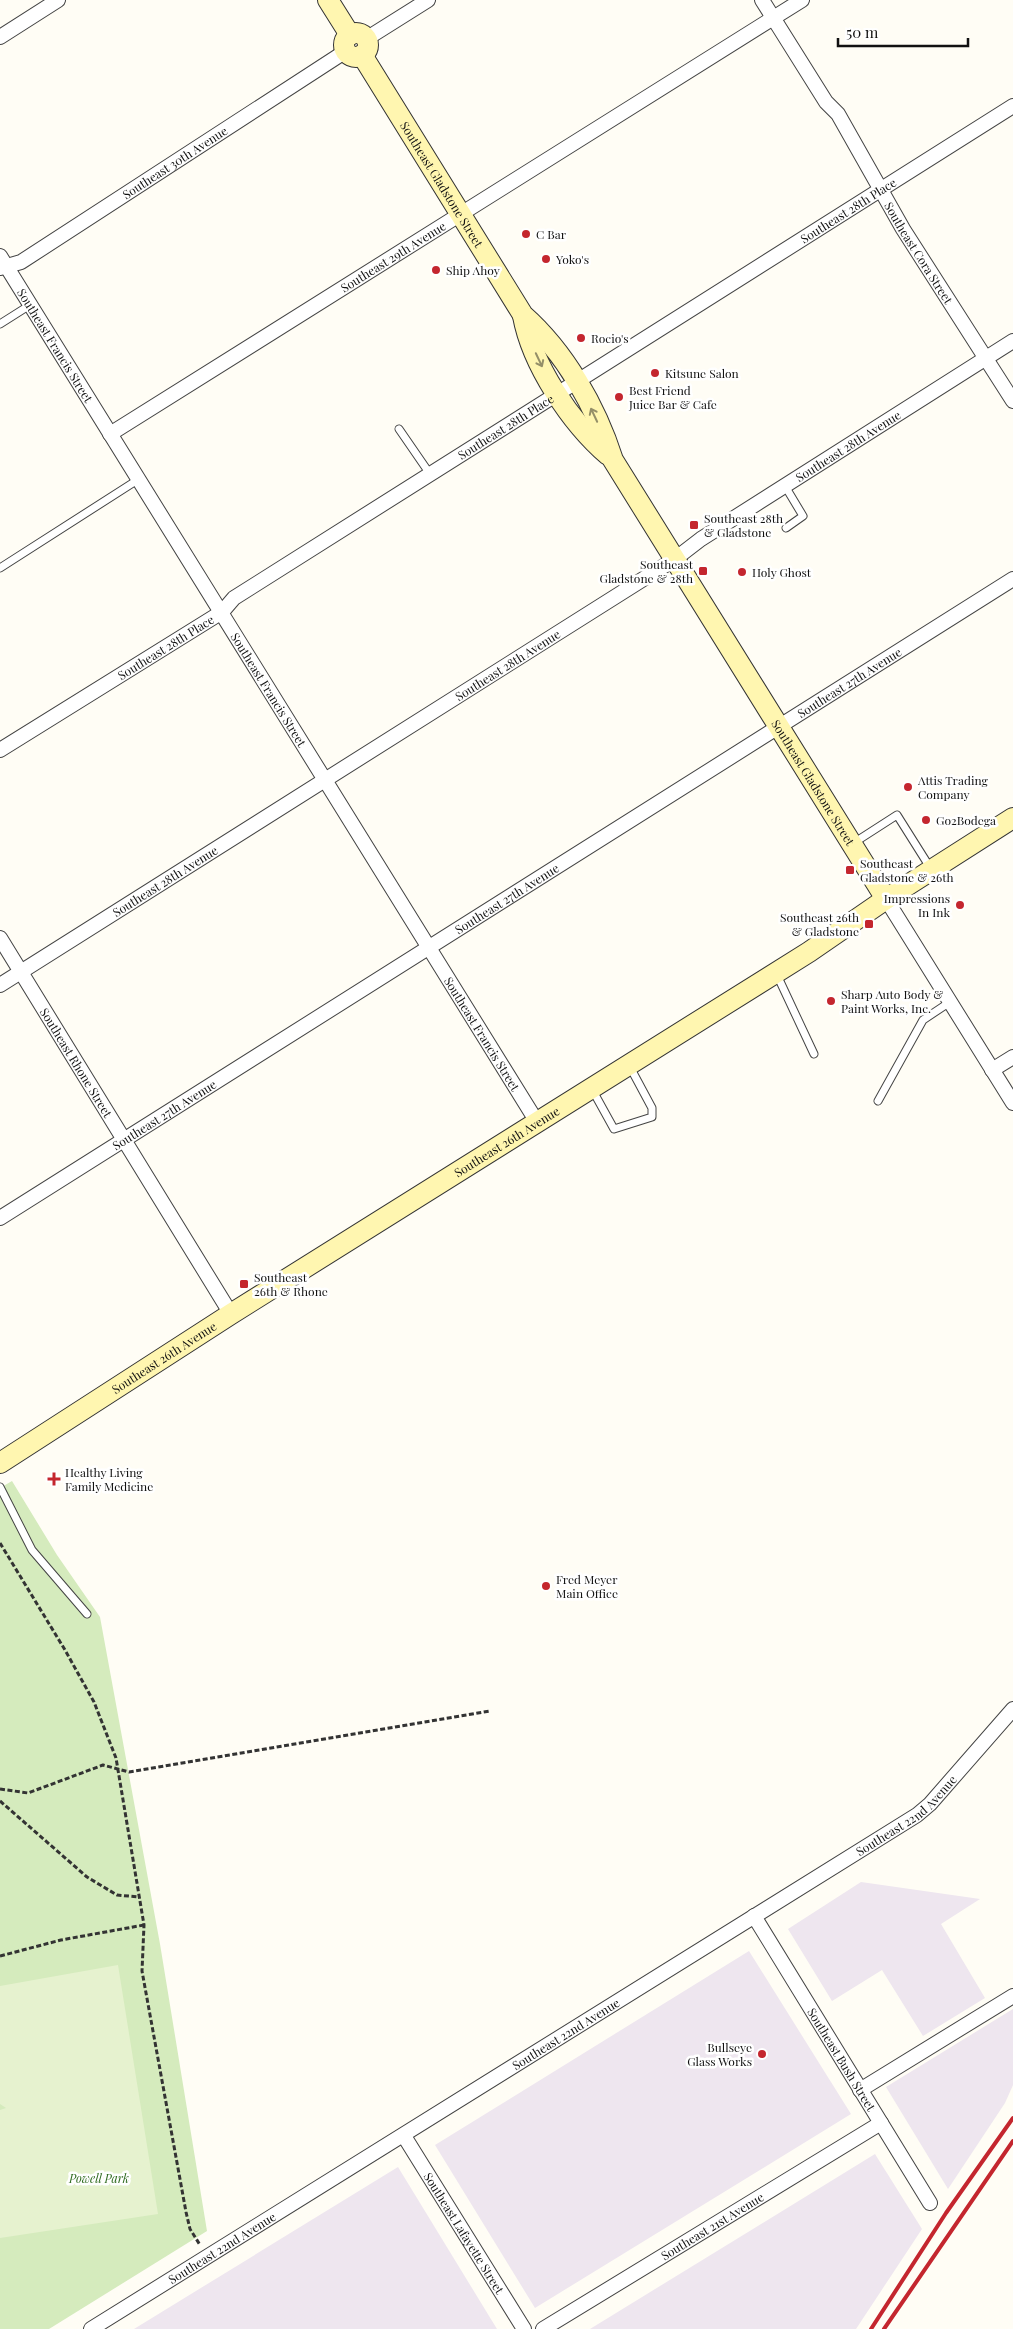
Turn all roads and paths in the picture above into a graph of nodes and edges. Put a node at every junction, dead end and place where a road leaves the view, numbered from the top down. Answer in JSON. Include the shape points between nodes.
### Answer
{"nodes":[{"id":1,"x":58,"y":0,"type":"edge"},
{"id":2,"x":328,"y":0,"type":"edge"},
{"id":3,"x":428,"y":0,"type":"edge"},
{"id":4,"x":762,"y":0,"type":"edge"},
{"id":5,"x":802,"y":0,"type":"edge"},
{"id":6,"x":774,"y":18,"type":"junction"},
{"id":7,"x":0,"y":37,"type":"edge"},
{"id":8,"x":356,"y":45,"type":"junction"},
{"id":9,"x":1013,"y":106,"type":"edge"},
{"id":10,"x":881,"y":190,"type":"junction"},
{"id":11,"x":461,"y":215,"type":"junction"},
{"id":12,"x":2,"y":264,"type":"edge"},
{"id":13,"x":30,"y":305,"type":"junction"},
{"id":14,"x":523,"y":314,"type":"junction"},
{"id":15,"x":0,"y":324,"type":"edge"},
{"id":16,"x":1013,"y":341,"type":"edge"},
{"id":17,"x":986,"y":358,"type":"junction"},
{"id":18,"x":577,"y":381,"type":"junction"},
{"id":19,"x":556,"y":394,"type":"junction"},
{"id":20,"x":1013,"y":401,"type":"edge"},
{"id":21,"x":399,"y":429,"type":"dead end"},
{"id":22,"x":110,"y":434,"type":"junction"},
{"id":23,"x":613,"y":460,"type":"junction"},
{"id":24,"x":430,"y":474,"type":"junction"},
{"id":25,"x":139,"y":480,"type":"junction"},
{"id":26,"x":785,"y":486,"type":"junction"},
{"id":27,"x":786,"y":528,"type":"dead end"},
{"id":28,"x":675,"y":558,"type":"junction"},
{"id":29,"x":0,"y":568,"type":"edge"},
{"id":30,"x":1013,"y":579,"type":"edge"},
{"id":31,"x":222,"y":612,"type":"junction"},
{"id":32,"x":780,"y":728,"type":"junction"},
{"id":33,"x":1,"y":748,"type":"edge"},
{"id":34,"x":325,"y":779,"type":"junction"},
{"id":35,"x":1013,"y":818,"type":"edge"},
{"id":36,"x":852,"y":844,"type":"junction"},
{"id":37,"x":931,"y":869,"type":"junction"},
{"id":38,"x":886,"y":898,"type":"junction"},
{"id":39,"x":0,"y":938,"type":"edge"},
{"id":40,"x":430,"y":948,"type":"junction"},
{"id":41,"x":21,"y":972,"type":"junction"},
{"id":42,"x":776,"y":972,"type":"junction"},
{"id":43,"x":0,"y":986,"type":"edge"},
{"id":44,"x":950,"y":1002,"type":"junction"},
{"id":45,"x":814,"y":1054,"type":"dead end"},
{"id":46,"x":1013,"y":1057,"type":"edge"},
{"id":47,"x":629,"y":1064,"type":"junction"},
{"id":48,"x":992,"y":1070,"type":"junction"},
{"id":49,"x":591,"y":1088,"type":"junction"},
{"id":50,"x":878,"y":1101,"type":"dead end"},
{"id":51,"x":1013,"y":1103,"type":"edge"},
{"id":52,"x":537,"y":1122,"type":"junction"},
{"id":53,"x":124,"y":1140,"type":"junction"},
{"id":54,"x":0,"y":1218,"type":"edge"},
{"id":55,"x":231,"y":1314,"type":"junction"},
{"id":56,"x":0,"y":1463,"type":"edge"},
{"id":57,"x":0,"y":1487,"type":"edge"},
{"id":58,"x":0,"y":1543,"type":"edge"},
{"id":59,"x":87,"y":1614,"type":"dead end"},
{"id":60,"x":1013,"y":1709,"type":"edge"},
{"id":61,"x":490,"y":1711,"type":"dead end"},
{"id":62,"x":119,"y":1769,"type":"junction"},
{"id":63,"x":0,"y":1789,"type":"edge"},
{"id":64,"x":0,"y":1801,"type":"edge"},
{"id":65,"x":139,"y":1897,"type":"junction"},
{"id":66,"x":754,"y":1916,"type":"junction"},
{"id":67,"x":144,"y":1926,"type":"junction"},
{"id":68,"x":0,"y":1956,"type":"edge"},
{"id":69,"x":1013,"y":1996,"type":"edge"},
{"id":70,"x":860,"y":2090,"type":"junction"},
{"id":71,"x":881,"y":2123,"type":"junction"},
{"id":72,"x":404,"y":2136,"type":"junction"},
{"id":73,"x":930,"y":2203,"type":"dead end"},
{"id":74,"x":208,"y":2258,"type":"junction"},
{"id":75,"x":91,"y":2329,"type":"edge"},
{"id":76,"x":524,"y":2329,"type":"edge"},
{"id":77,"x":543,"y":2329,"type":"edge"}],
"edges":[{"from":1,"to":7,"type":"street"},
{"from":2,"to":8,"type":"street","name":"Southeast Gladstone Street"},
{"from":3,"to":8,"type":"street","name":"Southeast 30th Avenue"},
{"from":4,"to":6,"type":"street","name":"Southeast Cora Street"},
{"from":5,"to":6,"type":"street","name":"Southeast 29th Avenue"},
{"from":6,"to":10,"type":"street","name":"Southeast Cora Street","via":[[826,102],[838,114]]},
{"from":6,"to":11,"type":"street","name":"Southeast 29th Avenue"},
{"from":8,"to":11,"type":"street","name":"Southeast Gladstone Street"},
{"from":8,"to":12,"type":"street","name":"Southeast 30th Avenue","via":[[21,262]]},
{"from":9,"to":10,"type":"street","name":"Southeast 28th Place"},
{"from":10,"to":17,"type":"street","name":"Southeast Cora Street"},
{"from":10,"to":18,"type":"street","name":"Southeast 28th Place"},
{"from":11,"to":14,"type":"street","name":"Southeast Gladstone Street"},
{"from":11,"to":22,"type":"street","name":"Southeast 29th Avenue"},
{"from":12,"to":13,"type":"street","name":"Southeast Francis Street"},
{"from":13,"to":15,"type":"lane"},
{"from":13,"to":22,"type":"street","name":"Southeast Francis Street"},
{"from":14,"to":18,"type":"street","name":"Southeast Gladstone Street","via":[[536,326]]},
{"from":14,"to":19,"type":"street","name":"Southeast Gladstone Street","one_way":true,"via":[[526,332]]},
{"from":16,"to":17,"type":"street","name":"Southeast 28th Avenue"},
{"from":17,"to":20,"type":"street","name":"Southeast Cora Street"},
{"from":17,"to":26,"type":"street","name":"Southeast 28th Avenue"},
{"from":18,"to":19,"type":"street","name":"Southeast 28th Place"},
{"from":23,"to":18,"type":"street","name":"Southeast Gladstone Street","one_way":true},
{"from":19,"to":23,"type":"street","name":"Southeast Gladstone Street"},
{"from":19,"to":24,"type":"street","name":"Southeast 28th Place"},
{"from":21,"to":24,"type":"lane"},
{"from":22,"to":25,"type":"street","name":"Southeast Francis Street"},
{"from":23,"to":28,"type":"street","name":"Southeast Gladstone Street"},
{"from":24,"to":31,"type":"street","name":"Southeast 28th Place","via":[[234,598]]},
{"from":25,"to":29,"type":"lane"},
{"from":25,"to":31,"type":"street","name":"Southeast Francis Street"},
{"from":26,"to":27,"type":"lane","via":[[803,516]]},
{"from":26,"to":28,"type":"street","name":"Southeast 28th Avenue"},
{"from":28,"to":32,"type":"street","name":"Southeast Gladstone Street"},
{"from":28,"to":34,"type":"street","name":"Southeast 28th Avenue"},
{"from":30,"to":32,"type":"street","name":"Southeast 27th Avenue"},
{"from":31,"to":33,"type":"street","name":"Southeast 28th Place"},
{"from":31,"to":34,"type":"street","name":"Southeast Francis Street"},
{"from":32,"to":36,"type":"street","name":"Southeast Gladstone Street"},
{"from":32,"to":40,"type":"street","name":"Southeast 27th Avenue"},
{"from":34,"to":40,"type":"street","name":"Southeast Francis Street"},
{"from":34,"to":41,"type":"street","name":"Southeast 28th Avenue"},
{"from":35,"to":37,"type":"street","name":"Southeast 26th Avenue"},
{"from":36,"to":37,"type":"lane","via":[[897,815]]},
{"from":36,"to":38,"type":"street","name":"Southeast Gladstone Street"},
{"from":37,"to":38,"type":"street","name":"Southeast 26th Avenue"},
{"from":38,"to":42,"type":"street","name":"Southeast 26th Avenue"},
{"from":38,"to":44,"type":"street","name":"Southeast Gladstone Street"},
{"from":39,"to":41,"type":"street","name":"Southeast Rhone Street"},
{"from":40,"to":52,"type":"street","name":"Southeast Francis Street"},
{"from":40,"to":53,"type":"street","name":"Southeast 27th Avenue"},
{"from":41,"to":43,"type":"street","name":"Southeast 28th Avenue"},
{"from":41,"to":53,"type":"street","name":"Southeast Rhone Street"},
{"from":42,"to":45,"type":"lane"},
{"from":42,"to":47,"type":"street","name":"Southeast 26th Avenue"},
{"from":44,"to":48,"type":"street","name":"Southeast Gladstone Street"},
{"from":44,"to":50,"type":"lane","via":[[923,1020]]},
{"from":46,"to":48,"type":"street"},
{"from":47,"to":49,"type":"street","name":"Southeast 26th Avenue"},
{"from":47,"to":49,"type":"lane","via":[[652,1108],[652,1117],[614,1129]]},
{"from":48,"to":51,"type":"street","name":"Southeast Gladstone Street"},
{"from":49,"to":52,"type":"street","name":"Southeast 26th Avenue"},
{"from":52,"to":55,"type":"street","name":"Southeast 26th Avenue"},
{"from":53,"to":54,"type":"street","name":"Southeast 27th Avenue"},
{"from":53,"to":55,"type":"street","name":"Southeast Rhone Street"},
{"from":55,"to":56,"type":"street","name":"Southeast 26th Avenue"},
{"from":57,"to":59,"type":"lane","via":[[32,1550]]},
{"from":58,"to":62,"type":"path","via":[[94,1702]]},
{"from":60,"to":66,"type":"street","name":"Southeast 22nd Avenue","via":[[917,1816]]},
{"from":61,"to":62,"type":"path","via":[[128,1772]]},
{"from":62,"to":63,"type":"path","via":[[103,1765],[28,1793]]},
{"from":62,"to":65,"type":"path"},
{"from":64,"to":65,"type":"path","via":[[87,1877],[117,1895]]},
{"from":65,"to":67,"type":"path"},
{"from":66,"to":70,"type":"street","name":"Southeast Bush Street"},
{"from":66,"to":72,"type":"street","name":"Southeast 22nd Avenue"},
{"from":67,"to":68,"type":"path","via":[[61,1940]]},
{"from":67,"to":74,"type":"path","via":[[142,1971],[186,2212],[190,2229]]},
{"from":69,"to":70,"type":"street"},
{"from":70,"to":71,"type":"street","name":"Southeast Bush Street"},
{"from":71,"to":73,"type":"street","name":"Southeast Bush Street"},
{"from":71,"to":77,"type":"street","name":"Southeast 21st Avenue"},
{"from":72,"to":74,"type":"street","name":"Southeast 22nd Avenue"},
{"from":72,"to":76,"type":"street","name":"Southeast Lafayette Street"},
{"from":74,"to":75,"type":"street","name":"Southeast 22nd Avenue"}]}
